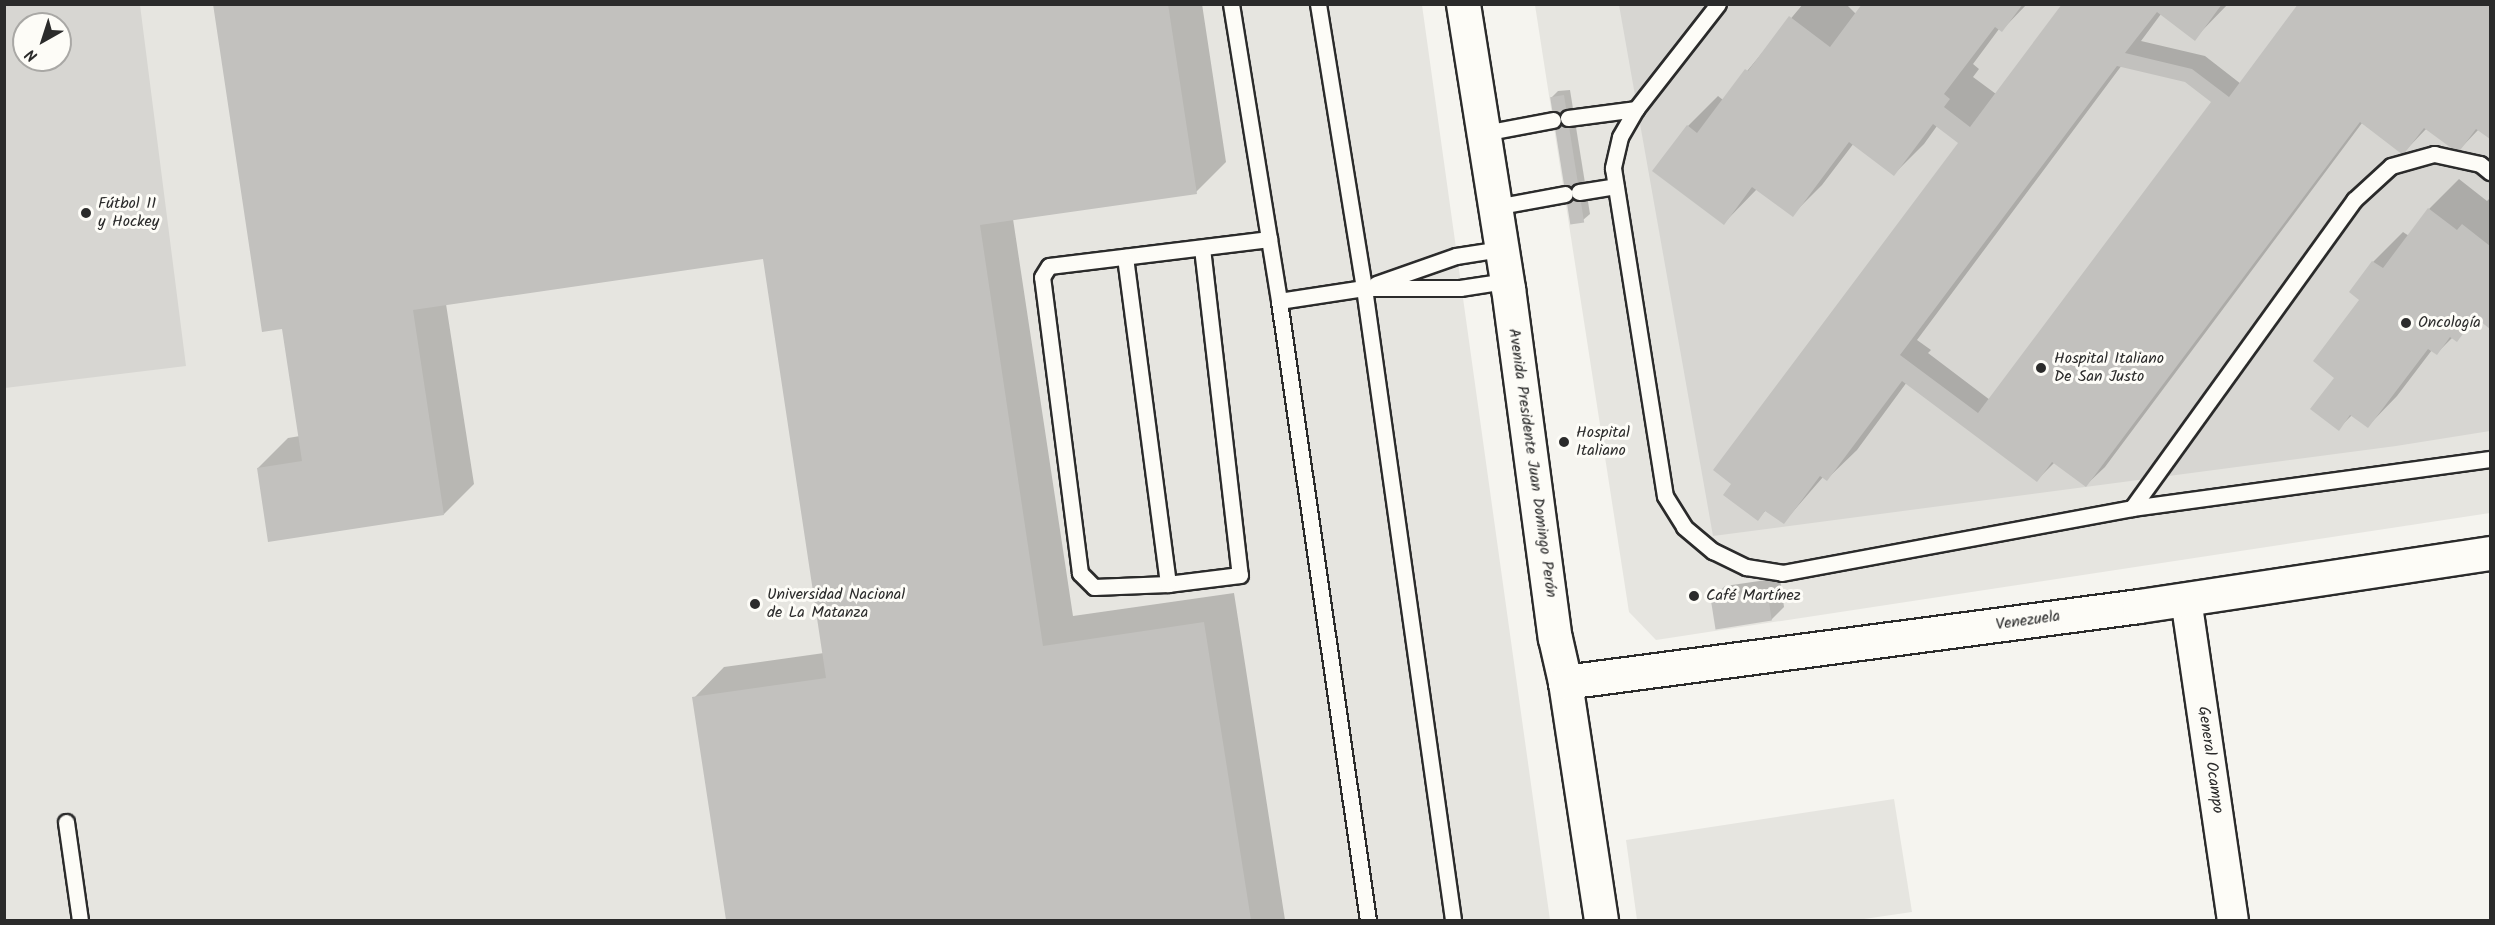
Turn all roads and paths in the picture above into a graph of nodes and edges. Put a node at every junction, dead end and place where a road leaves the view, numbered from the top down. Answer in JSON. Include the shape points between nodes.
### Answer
{"nodes":[{"id":1,"x":1231,"y":4,"type":"edge"},
{"id":2,"x":1318,"y":4,"type":"edge"},
{"id":3,"x":1463,"y":4,"type":"edge"},
{"id":4,"x":1718,"y":4,"type":"edge"},
{"id":5,"x":1636,"y":109,"type":"junction"},
{"id":6,"x":1484,"y":133,"type":"junction"},
{"id":7,"x":2490,"y":172,"type":"edge"},
{"id":8,"x":1616,"y":186,"type":"junction"},
{"id":9,"x":1495,"y":207,"type":"junction"},
{"id":10,"x":1269,"y":239,"type":"junction"},
{"id":11,"x":1203,"y":248,"type":"junction"},
{"id":12,"x":1501,"y":249,"type":"junction"},
{"id":13,"x":1125,"y":257,"type":"junction"},
{"id":14,"x":1506,"y":281,"type":"junction"},
{"id":15,"x":1364,"y":288,"type":"junction"},
{"id":16,"x":1279,"y":301,"type":"junction"},
{"id":17,"x":2490,"y":459,"type":"edge"},
{"id":18,"x":2132,"y":508,"type":"junction"},
{"id":19,"x":2490,"y":553,"type":"edge"},
{"id":20,"x":1168,"y":584,"type":"junction"},
{"id":21,"x":2186,"y":599,"type":"junction"},
{"id":22,"x":1565,"y":682,"type":"junction"},
{"id":23,"x":66,"y":822,"type":"dead end"},
{"id":24,"x":80,"y":921,"type":"edge"},
{"id":25,"x":1368,"y":921,"type":"edge"},
{"id":26,"x":1453,"y":921,"type":"edge"},
{"id":27,"x":1601,"y":921,"type":"edge"},
{"id":28,"x":2233,"y":921,"type":"edge"}],
"edges":[{"from":1,"to":10,"type":"lane"},
{"from":2,"to":15,"type":"lane"},
{"from":3,"to":6,"type":"main road","name":"Avenida Presidente Juan Domingo Perón"},
{"from":4,"to":5,"type":"lane"},
{"from":5,"to":6,"type":"lane"},
{"from":5,"to":8,"type":"lane","via":[[1615,152]]},
{"from":6,"to":9,"type":"main road","name":"Avenida Presidente Juan Domingo Perón"},
{"from":7,"to":18,"type":"lane","via":[[2480,164],[2434,154],[2391,166],[2354,200]]},
{"from":8,"to":9,"type":"lane"},
{"from":8,"to":18,"type":"lane","via":[[1665,496],[1684,527],[1713,551],[1746,567],[1782,573]]},
{"from":9,"to":12,"type":"main road","name":"Avenida Presidente Juan Domingo Perón"},
{"from":10,"to":11,"type":"lane"},
{"from":10,"to":16,"type":"lane"},
{"from":11,"to":13,"type":"lane"},
{"from":11,"to":20,"type":"lane","via":[[1240,575]]},
{"from":12,"to":14,"type":"main road","name":"Avenida Presidente Juan Domingo Perón"},
{"from":12,"to":15,"type":"lane","via":[[1456,256]]},
{"from":13,"to":20,"type":"lane"},
{"from":13,"to":20,"type":"lane","via":[[1049,266],[1042,277],[1080,573],[1094,587]]},
{"from":14,"to":15,"type":"lane","via":[[1460,288]]},
{"from":14,"to":22,"type":"main road","name":"Avenida Presidente Juan Domingo Perón"},
{"from":15,"to":16,"type":"lane"},
{"from":15,"to":26,"type":"lane"},
{"from":16,"to":25,"type":"lane"},
{"from":17,"to":18,"type":"lane"},
{"from":19,"to":21,"type":"main road","name":"Venezuela"},
{"from":21,"to":22,"type":"main road","name":"Venezuela"},
{"from":21,"to":28,"type":"street","name":"General Ocampo"},
{"from":22,"to":27,"type":"main road","name":"Avenida Presidente Juan Domingo Perón"},
{"from":23,"to":24,"type":"lane"}]}
